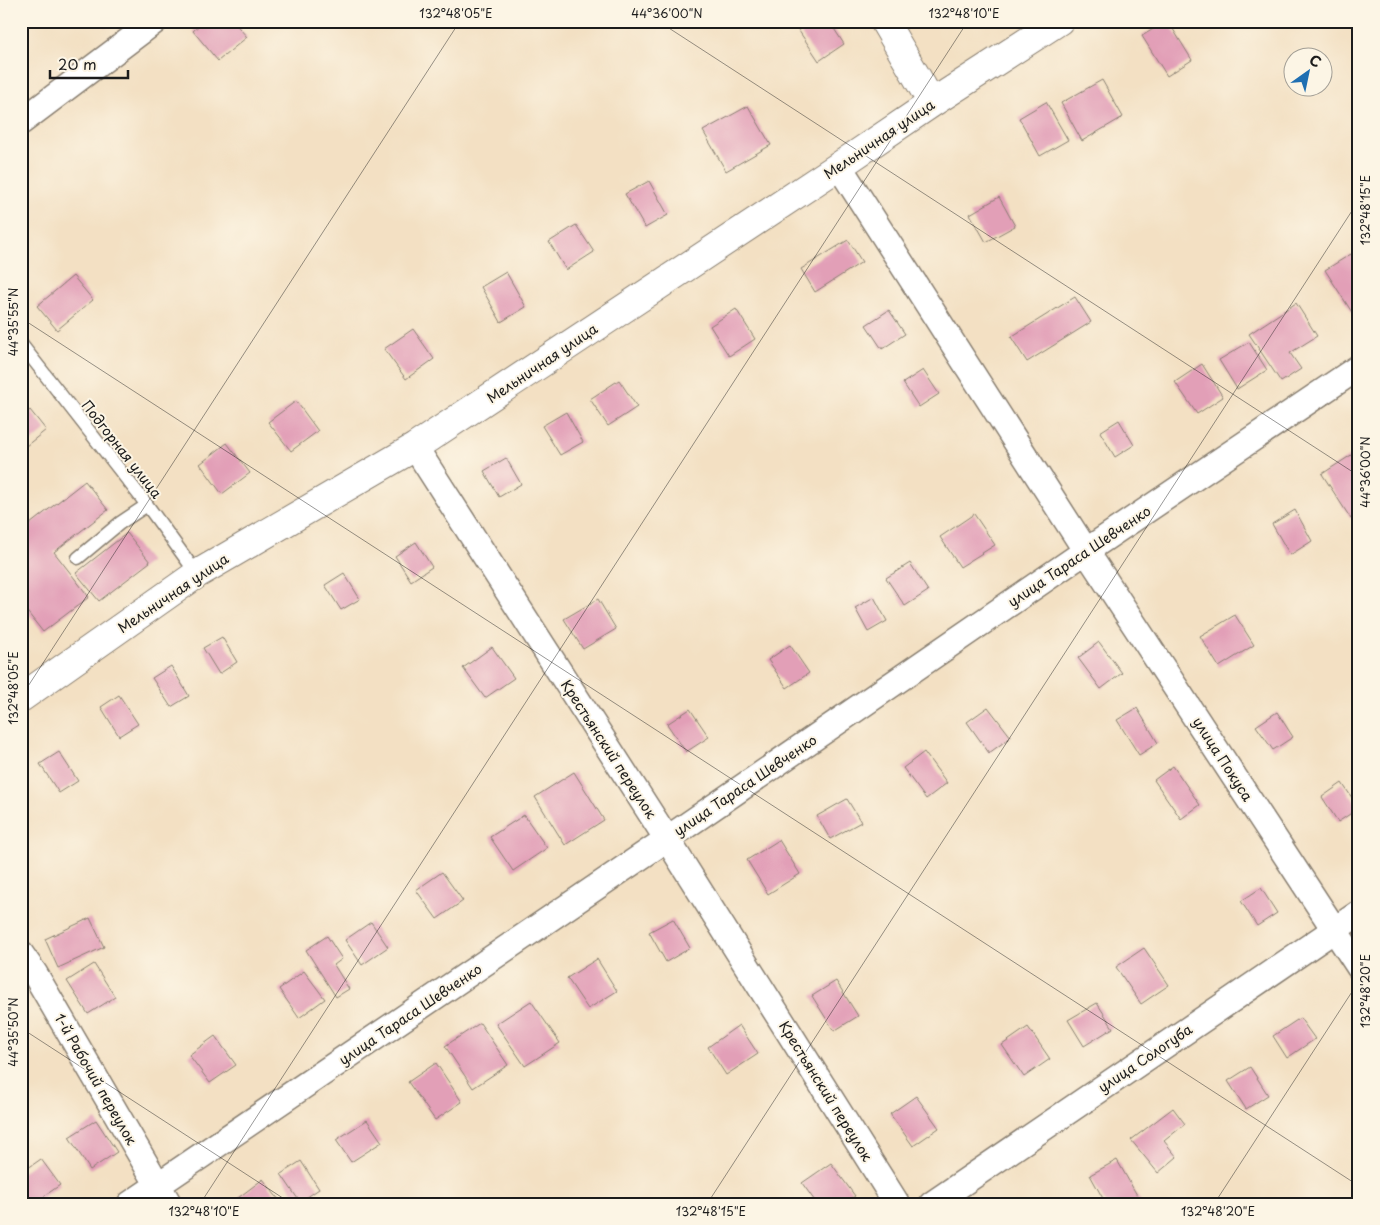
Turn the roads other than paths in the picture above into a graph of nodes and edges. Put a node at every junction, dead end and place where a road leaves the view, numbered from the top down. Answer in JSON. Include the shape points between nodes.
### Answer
{"nodes":[{"id":1,"x":155,"y":21,"type":"edge"},
{"id":2,"x":884,"y":21,"type":"edge"},
{"id":3,"x":1059,"y":21,"type":"edge"},
{"id":4,"x":932,"y":103,"type":"junction"},
{"id":5,"x":21,"y":122,"type":"edge"},
{"id":6,"x":839,"y":166,"type":"junction"},
{"id":7,"x":21,"y":344,"type":"edge"},
{"id":8,"x":1359,"y":367,"type":"edge"},
{"id":9,"x":415,"y":448,"type":"junction"},
{"id":10,"x":147,"y":505,"type":"junction"},
{"id":11,"x":1086,"y":551,"type":"junction"},
{"id":12,"x":78,"y":558,"type":"dead end"},
{"id":13,"x":197,"y":574,"type":"junction"},
{"id":14,"x":21,"y":698,"type":"edge"},
{"id":15,"x":667,"y":838,"type":"junction"},
{"id":16,"x":1359,"y":913,"type":"edge"},
{"id":17,"x":1334,"y":929,"type":"junction"},
{"id":18,"x":21,"y":954,"type":"edge"},
{"id":19,"x":1359,"y":967,"type":"edge"},
{"id":20,"x":164,"y":1195,"type":"edge"},
{"id":21,"x":130,"y":1204,"type":"edge"},
{"id":22,"x":897,"y":1204,"type":"edge"},
{"id":23,"x":932,"y":1204,"type":"edge"}],
"edges":[{"from":1,"to":5,"type":"street"},
{"from":2,"to":4,"type":"main road"},
{"from":3,"to":4,"type":"main road","name":"Мельничная улица"},
{"from":4,"to":6,"type":"main road","name":"Мельничная улица"},
{"from":6,"to":9,"type":"main road","name":"Мельничная улица"},
{"from":6,"to":11,"type":"street","name":"улица Покуса"},
{"from":7,"to":10,"type":"lane","name":"Подгорная улица"},
{"from":8,"to":11,"type":"street","name":"улица Тараса Шевченко"},
{"from":9,"to":13,"type":"main road","name":"Мельничная улица"},
{"from":9,"to":15,"type":"street","name":"Крестьянский переулок"},
{"from":10,"to":12,"type":"lane"},
{"from":10,"to":13,"type":"lane","name":"Подгорная улица"},
{"from":11,"to":15,"type":"street","name":"улица Тараса Шевченко"},
{"from":11,"to":17,"type":"street","name":"улица Покуса"},
{"from":13,"to":14,"type":"main road","name":"Мельничная улица"},
{"from":15,"to":20,"type":"street","name":"улица Тараса Шевченко"},
{"from":15,"to":22,"type":"street","name":"Крестьянский переулок"},
{"from":16,"to":17,"type":"street","name":"улица Сологуба"},
{"from":17,"to":19,"type":"street","name":"улица Покуса"},
{"from":17,"to":23,"type":"street","name":"улица Сологуба"},
{"from":18,"to":20,"type":"street","name":"1-й Рабочий переулок"},
{"from":20,"to":21,"type":"street","name":"улица Тараса Шевченко"}]}
